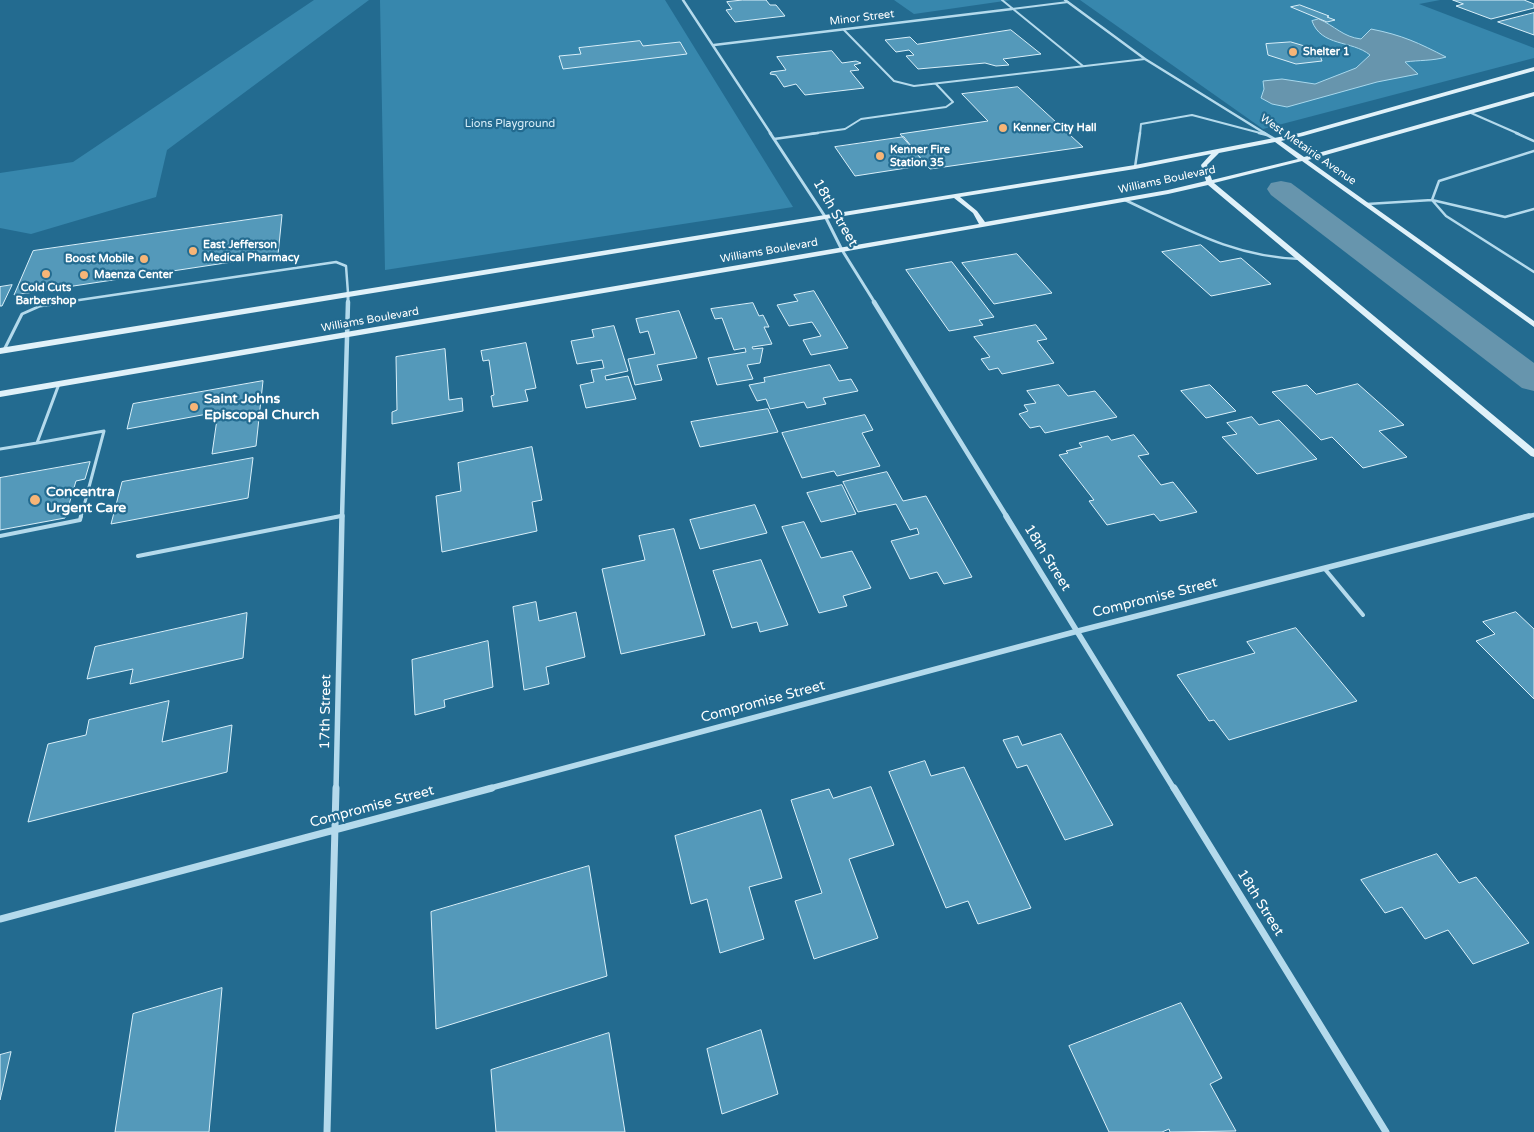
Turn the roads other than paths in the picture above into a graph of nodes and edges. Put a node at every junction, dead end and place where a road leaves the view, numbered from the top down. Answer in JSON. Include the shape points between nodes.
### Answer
{"nodes":[{"id":1,"x":683,"y":0,"type":"edge"},
{"id":2,"x":1002,"y":0,"type":"edge"},
{"id":3,"x":1066,"y":1,"type":"edge"},
{"id":4,"x":1012,"y":9,"type":"junction"},
{"id":5,"x":844,"y":30,"type":"junction"},
{"id":6,"x":714,"y":45,"type":"junction"},
{"id":7,"x":1145,"y":59,"type":"junction"},
{"id":8,"x":1083,"y":66,"type":"junction"},
{"id":9,"x":1534,"y":69,"type":"edge"},
{"id":10,"x":936,"y":84,"type":"junction"},
{"id":11,"x":1534,"y":94,"type":"edge"},
{"id":12,"x":1471,"y":113,"type":"junction"},
{"id":13,"x":1273,"y":138,"type":"junction"},
{"id":14,"x":774,"y":139,"type":"junction"},
{"id":15,"x":1534,"y":141,"type":"edge"},
{"id":16,"x":1216,"y":152,"type":"junction"},
{"id":17,"x":1534,"y":152,"type":"edge"},
{"id":18,"x":1304,"y":159,"type":"junction"},
{"id":19,"x":1135,"y":167,"type":"junction"},
{"id":20,"x":1210,"y":183,"type":"junction"},
{"id":21,"x":956,"y":198,"type":"junction"},
{"id":22,"x":1125,"y":200,"type":"junction"},
{"id":23,"x":1432,"y":200,"type":"junction"},
{"id":24,"x":1367,"y":204,"type":"junction"},
{"id":25,"x":1534,"y":209,"type":"edge"},
{"id":26,"x":826,"y":218,"type":"junction"},
{"id":27,"x":983,"y":224,"type":"junction"},
{"id":28,"x":842,"y":250,"type":"junction"},
{"id":29,"x":1301,"y":259,"type":"junction"},
{"id":30,"x":1534,"y":272,"type":"edge"},
{"id":31,"x":348,"y":294,"type":"junction"},
{"id":32,"x":1534,"y":324,"type":"edge"},
{"id":33,"x":347,"y":335,"type":"junction"},
{"id":34,"x":2,"y":351,"type":"edge"},
{"id":35,"x":59,"y":384,"type":"junction"},
{"id":36,"x":0,"y":394,"type":"edge"},
{"id":37,"x":37,"y":443,"type":"junction"},
{"id":38,"x":0,"y":450,"type":"edge"},
{"id":39,"x":1534,"y":454,"type":"edge"},
{"id":40,"x":1534,"y":515,"type":"edge"},
{"id":41,"x":343,"y":516,"type":"junction"},
{"id":42,"x":0,"y":536,"type":"edge"},
{"id":43,"x":138,"y":556,"type":"dead end"},
{"id":44,"x":1324,"y":568,"type":"junction"},
{"id":45,"x":1363,"y":615,"type":"dead end"},
{"id":46,"x":1078,"y":631,"type":"junction"},
{"id":47,"x":336,"y":830,"type":"junction"},
{"id":48,"x":0,"y":919,"type":"edge"},
{"id":49,"x":328,"y":1132,"type":"edge"},
{"id":50,"x":1386,"y":1132,"type":"edge"}],
"edges":[{"from":1,"to":6,"type":"street","name":"18th Street"},
{"from":2,"to":4,"type":"lane"},
{"from":3,"to":4,"type":"lane"},
{"from":3,"to":7,"type":"street","name":"West Metairie Avenue"},
{"from":4,"to":5,"type":"street","name":"Minor Street"},
{"from":4,"to":8,"type":"lane"},
{"from":5,"to":6,"type":"street","name":"Minor Street"},
{"from":5,"to":10,"type":"lane","via":[[894,81],[914,86]]},
{"from":6,"to":14,"type":"street","name":"18th Street"},
{"from":7,"to":8,"type":"lane"},
{"from":7,"to":13,"type":"street","name":"West Metairie Avenue"},
{"from":8,"to":10,"type":"lane"},
{"from":9,"to":13,"type":"main road","name":"Williams Boulevard","via":[[1302,134]]},
{"from":10,"to":14,"type":"lane","via":[[953,102],[946,108],[861,119],[845,129]]},
{"from":11,"to":12,"type":"main road","name":"Williams Boulevard"},
{"from":12,"to":15,"type":"lane"},
{"from":12,"to":18,"type":"main road","name":"Williams Boulevard"},
{"from":13,"to":16,"type":"main road","name":"Williams Boulevard"},
{"from":13,"to":18,"type":"main road","name":"West Metairie Avenue"},
{"from":13,"to":19,"type":"lane","via":[[1192,115],[1141,124]]},
{"from":14,"to":26,"type":"street","name":"18th Street"},
{"from":16,"to":19,"type":"main road","name":"Williams Boulevard"},
{"from":16,"to":20,"type":"main road","via":[[1204,165]]},
{"from":17,"to":23,"type":"lane","via":[[1439,181]]},
{"from":18,"to":20,"type":"main road","name":"Williams Boulevard"},
{"from":18,"to":24,"type":"main road","name":"West Metairie Avenue"},
{"from":19,"to":21,"type":"main road","name":"Williams Boulevard"},
{"from":20,"to":22,"type":"main road","name":"Williams Boulevard"},
{"from":20,"to":29,"type":"main road"},
{"from":21,"to":26,"type":"main road","name":"Williams Boulevard"},
{"from":21,"to":27,"type":"main road","via":[[975,212]]},
{"from":22,"to":27,"type":"main road","name":"Williams Boulevard"},
{"from":22,"to":29,"type":"lane","via":[[1229,248],[1262,258]]},
{"from":23,"to":24,"type":"lane"},
{"from":23,"to":25,"type":"lane","via":[[1505,216]]},
{"from":23,"to":30,"type":"lane","via":[[1446,216]]},
{"from":24,"to":32,"type":"main road","name":"West Metairie Avenue"},
{"from":26,"to":28,"type":"street","name":"18th Street"},
{"from":26,"to":31,"type":"main road","name":"Williams Boulevard"},
{"from":27,"to":28,"type":"main road","name":"Williams Boulevard"},
{"from":28,"to":33,"type":"main road","name":"Williams Boulevard"},
{"from":28,"to":46,"type":"street","name":"18th Street"},
{"from":29,"to":39,"type":"main road"},
{"from":31,"to":33,"type":"street","name":"17th Street"},
{"from":31,"to":34,"type":"main road","name":"Williams Boulevard"},
{"from":31,"to":34,"type":"lane","via":[[346,266],[336,262],[40,306],[22,314]]},
{"from":33,"to":35,"type":"main road","name":"Williams Boulevard"},
{"from":33,"to":41,"type":"street","name":"17th Street"},
{"from":35,"to":36,"type":"main road","name":"Williams Boulevard"},
{"from":35,"to":37,"type":"lane"},
{"from":37,"to":38,"type":"lane"},
{"from":37,"to":42,"type":"lane","via":[[104,431],[80,520]]},
{"from":40,"to":44,"type":"street","name":"Compromise Street"},
{"from":41,"to":43,"type":"lane"},
{"from":41,"to":47,"type":"street","name":"17th Street"},
{"from":44,"to":45,"type":"lane"},
{"from":44,"to":46,"type":"street","name":"Compromise Street"},
{"from":46,"to":47,"type":"street","name":"Compromise Street"},
{"from":46,"to":50,"type":"street","name":"18th Street"},
{"from":47,"to":48,"type":"street","name":"Compromise Street"},
{"from":47,"to":49,"type":"street","name":"17th Street"}]}
